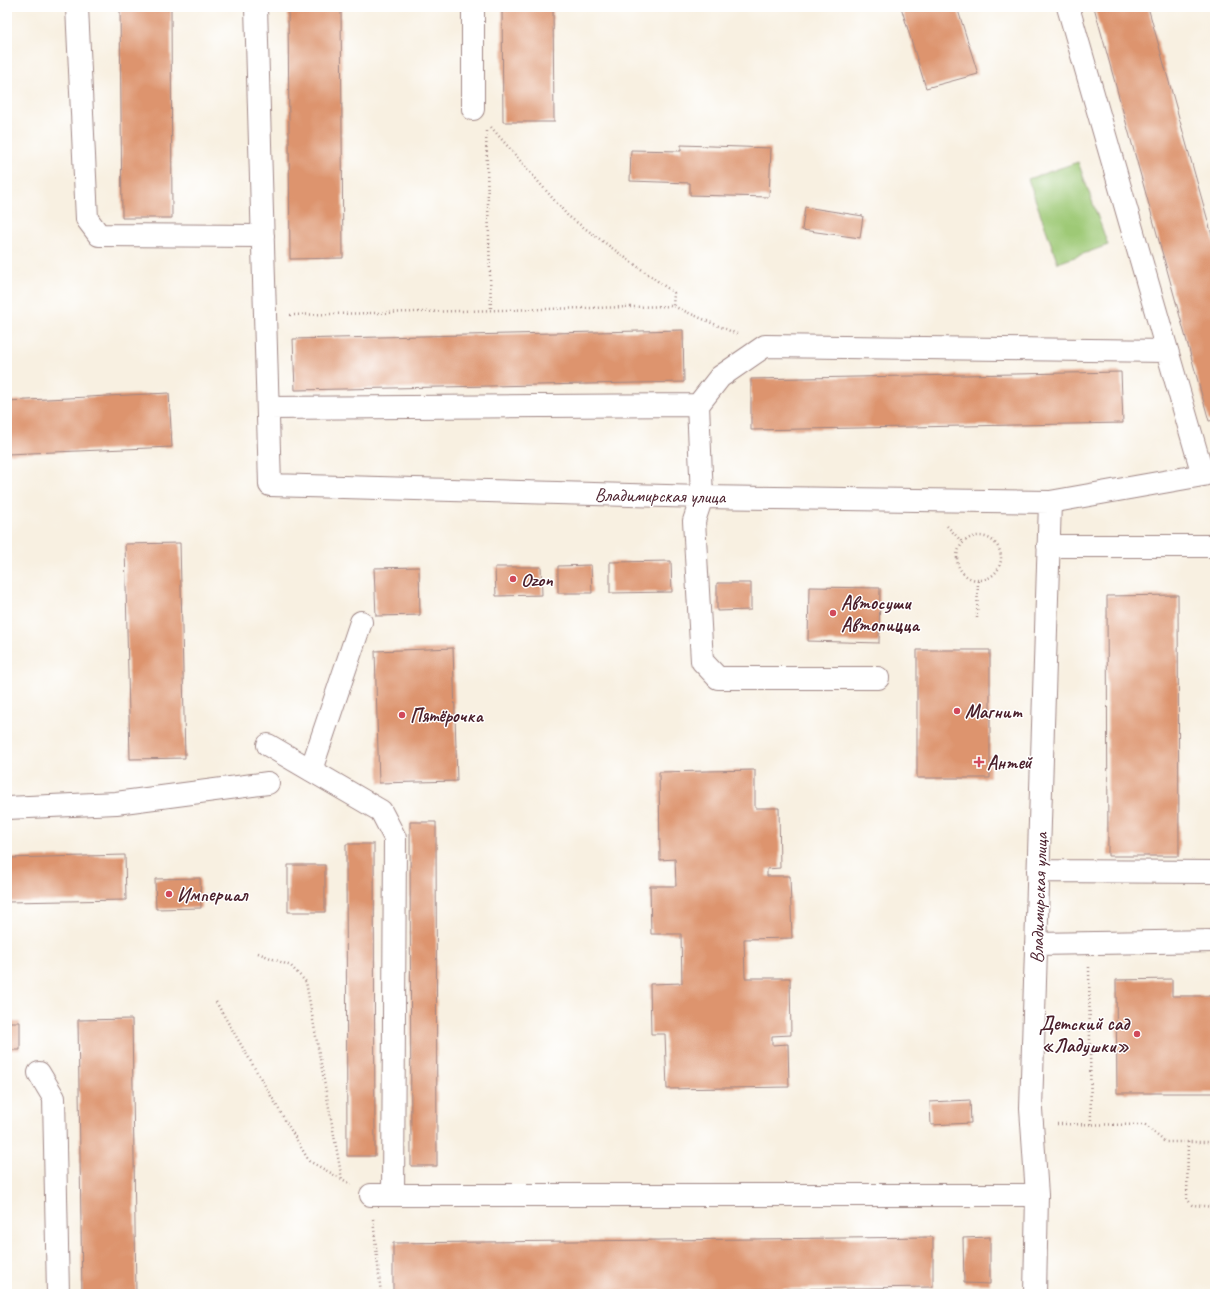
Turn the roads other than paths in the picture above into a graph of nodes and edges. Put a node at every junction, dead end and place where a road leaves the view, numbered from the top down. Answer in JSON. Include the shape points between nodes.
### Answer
{"nodes":[{"id":1,"x":77,"y":7,"type":"edge"},
{"id":2,"x":256,"y":7,"type":"edge"},
{"id":3,"x":473,"y":7,"type":"edge"},
{"id":4,"x":1068,"y":7,"type":"edge"},
{"id":5,"x":479,"y":115,"type":"road end"},
{"id":6,"x":263,"y":236,"type":"junction"},
{"id":7,"x":1167,"y":351,"type":"junction"},
{"id":8,"x":698,"y":405,"type":"junction"},
{"id":9,"x":268,"y":408,"type":"junction"},
{"id":10,"x":1209,"y":473,"type":"edge"},
{"id":11,"x":702,"y":497,"type":"junction"},
{"id":12,"x":1050,"y":502,"type":"junction"},
{"id":13,"x":1048,"y":546,"type":"junction"},
{"id":14,"x":1215,"y":546,"type":"edge"},
{"id":15,"x":361,"y":622,"type":"dead end"},
{"id":16,"x":878,"y":678,"type":"dead end"},
{"id":17,"x":268,"y":745,"type":"dead end"},
{"id":18,"x":311,"y":770,"type":"junction"},
{"id":19,"x":268,"y":783,"type":"dead end"},
{"id":20,"x":7,"y":808,"type":"edge"},
{"id":21,"x":1038,"y":871,"type":"junction"},
{"id":22,"x":1215,"y":872,"type":"edge"},
{"id":23,"x":1215,"y":941,"type":"edge"},
{"id":24,"x":1036,"y":944,"type":"junction"},
{"id":25,"x":39,"y":1073,"type":"dead end"},
{"id":26,"x":371,"y":1195,"type":"road end"},
{"id":27,"x":393,"y":1195,"type":"junction"},
{"id":28,"x":1037,"y":1195,"type":"junction"},
{"id":29,"x":58,"y":1294,"type":"edge"},
{"id":30,"x":1035,"y":1294,"type":"edge"}],
"edges":[{"from":1,"to":6,"type":"street","via":[[86,219],[99,235]]},
{"from":2,"to":6,"type":"street"},
{"from":3,"to":5,"type":"street"},
{"from":4,"to":7,"type":"street"},
{"from":6,"to":9,"type":"street"},
{"from":7,"to":8,"type":"street","via":[[765,346],[720,377]]},
{"from":7,"to":10,"type":"street"},
{"from":8,"to":9,"type":"street"},
{"from":8,"to":11,"type":"street"},
{"from":9,"to":11,"type":"street","name":"Владимирская улица","via":[[270,485]]},
{"from":10,"to":12,"type":"street","name":"Владимирская улица"},
{"from":11,"to":12,"type":"street","name":"Владимирская улица"},
{"from":11,"to":16,"type":"street","via":[[694,521],[702,661],[718,678]]},
{"from":12,"to":13,"type":"street","name":"Владимирская улица"},
{"from":13,"to":14,"type":"street"},
{"from":13,"to":21,"type":"street","name":"Владимирская улица"},
{"from":15,"to":18,"type":"street"},
{"from":17,"to":18,"type":"street"},
{"from":18,"to":27,"type":"street","via":[[381,811],[395,838]]},
{"from":19,"to":20,"type":"street","via":[[116,803]]},
{"from":21,"to":22,"type":"street"},
{"from":21,"to":24,"type":"street","name":"Владимирская улица"},
{"from":23,"to":24,"type":"street"},
{"from":24,"to":28,"type":"street","name":"Владимирская улица","via":[[1031,1109]]},
{"from":25,"to":29,"type":"street","via":[[54,1098]]},
{"from":26,"to":27,"type":"street"},
{"from":27,"to":28,"type":"street"},
{"from":28,"to":30,"type":"street","name":"Владимирская улица"}]}
